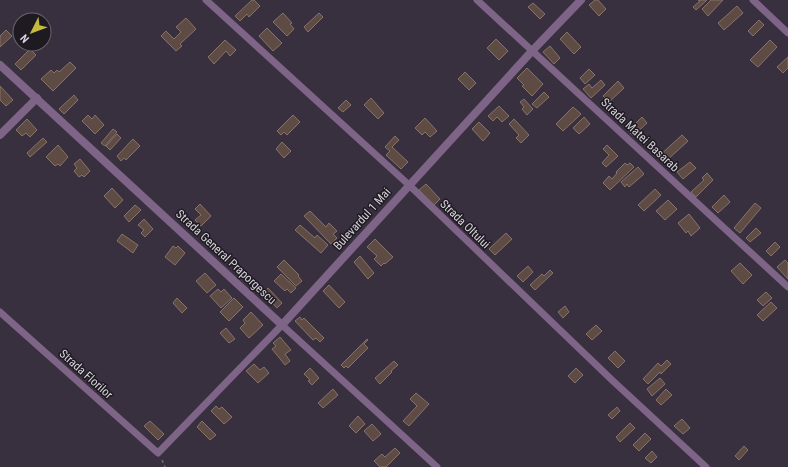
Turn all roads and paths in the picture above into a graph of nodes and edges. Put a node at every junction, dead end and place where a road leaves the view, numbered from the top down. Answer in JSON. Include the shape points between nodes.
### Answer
{"nodes":[{"id":1,"x":206,"y":0,"type":"edge"},
{"id":2,"x":477,"y":0,"type":"edge"},
{"id":3,"x":581,"y":0,"type":"edge"},
{"id":4,"x":753,"y":0,"type":"edge"},
{"id":5,"x":788,"y":33,"type":"edge"},
{"id":6,"x":532,"y":51,"type":"junction"},
{"id":7,"x":0,"y":65,"type":"edge"},
{"id":8,"x":37,"y":98,"type":"junction"},
{"id":9,"x":0,"y":135,"type":"edge"},
{"id":10,"x":409,"y":185,"type":"junction"},
{"id":11,"x":788,"y":287,"type":"edge"},
{"id":12,"x":0,"y":312,"type":"edge"},
{"id":13,"x":282,"y":325,"type":"junction"},
{"id":14,"x":158,"y":453,"type":"joint"},
{"id":15,"x":437,"y":467,"type":"edge"},
{"id":16,"x":706,"y":467,"type":"edge"}],
"edges":[{"from":1,"to":10,"type":"street","name":"Strada Oltului"},
{"from":2,"to":6,"type":"street","name":"Strada Matei Basarab"},
{"from":3,"to":6,"type":"street","name":"Bulevardul 1 Mai"},
{"from":4,"to":5,"type":"street"},
{"from":6,"to":10,"type":"street","name":"Bulevardul 1 Mai"},
{"from":6,"to":11,"type":"street","name":"Strada Matei Basarab"},
{"from":7,"to":8,"type":"street","name":"Strada General Praporgescu"},
{"from":8,"to":9,"type":"street"},
{"from":8,"to":13,"type":"street","name":"Strada General Praporgescu"},
{"from":10,"to":13,"type":"street","name":"Bulevardul 1 Mai"},
{"from":10,"to":16,"type":"street","name":"Strada Oltului"},
{"from":12,"to":14,"type":"street","name":"Strada Florilor"},
{"from":13,"to":14,"type":"street","name":"Bulevardul 1 Mai"},
{"from":13,"to":15,"type":"street","name":"Strada General Praporgescu"}]}
